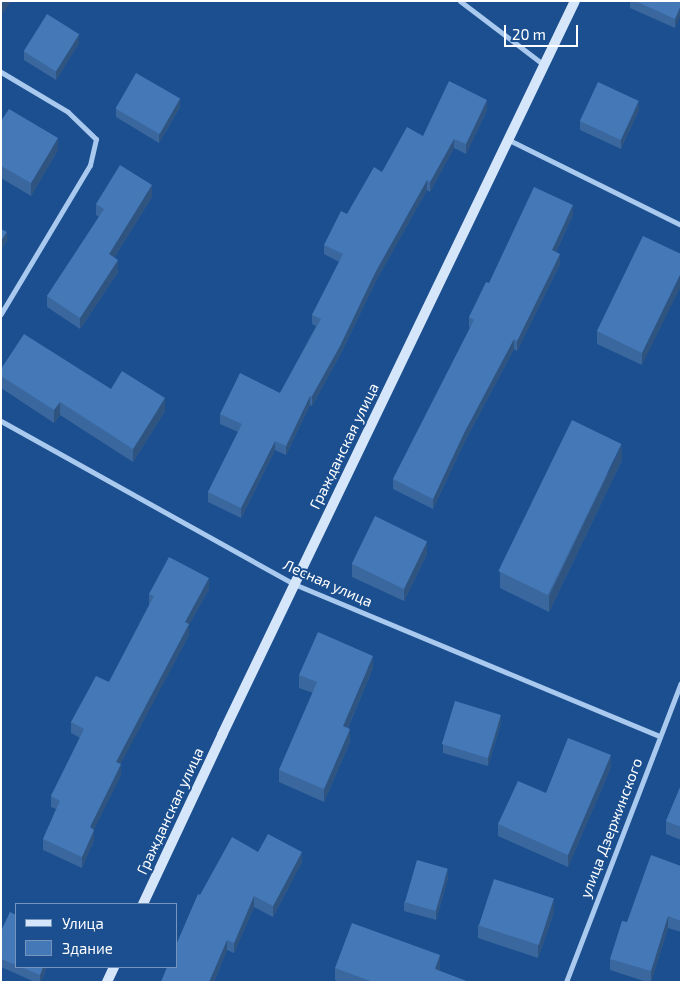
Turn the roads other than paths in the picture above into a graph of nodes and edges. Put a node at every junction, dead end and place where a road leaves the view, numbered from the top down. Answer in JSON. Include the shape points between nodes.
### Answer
{"nodes":[{"id":1,"x":460,"y":1,"type":"edge"},
{"id":2,"x":576,"y":1,"type":"edge"},
{"id":3,"x":544,"y":65,"type":"junction"},
{"id":4,"x":1,"y":72,"type":"edge"},
{"id":5,"x":508,"y":139,"type":"junction"},
{"id":6,"x":681,"y":225,"type":"edge"},
{"id":7,"x":1,"y":314,"type":"edge"},
{"id":8,"x":1,"y":421,"type":"edge"},
{"id":9,"x":294,"y":584,"type":"junction"},
{"id":10,"x":681,"y":683,"type":"edge"},
{"id":11,"x":660,"y":736,"type":"junction"},
{"id":12,"x":143,"y":903,"type":"edge"},
{"id":13,"x":114,"y":968,"type":"edge"},
{"id":14,"x":107,"y":982,"type":"edge"},
{"id":15,"x":566,"y":982,"type":"edge"}],
"edges":[{"from":1,"to":3,"type":"street"},
{"from":2,"to":3,"type":"street","name":"Гражданская улица"},
{"from":3,"to":5,"type":"street","name":"Гражданская улица"},
{"from":4,"to":7,"type":"street","via":[[68,112],[96,139],[90,166]]},
{"from":5,"to":6,"type":"street"},
{"from":5,"to":9,"type":"street","name":"Гражданская улица"},
{"from":8,"to":9,"type":"street","name":"Лесная улица"},
{"from":9,"to":11,"type":"street","name":"Лесная улица"},
{"from":9,"to":12,"type":"street","name":"Гражданская улица"},
{"from":10,"to":11,"type":"street","name":"улица Дзержинского"},
{"from":11,"to":15,"type":"street","name":"улица Дзержинского"},
{"from":13,"to":14,"type":"street"}]}
